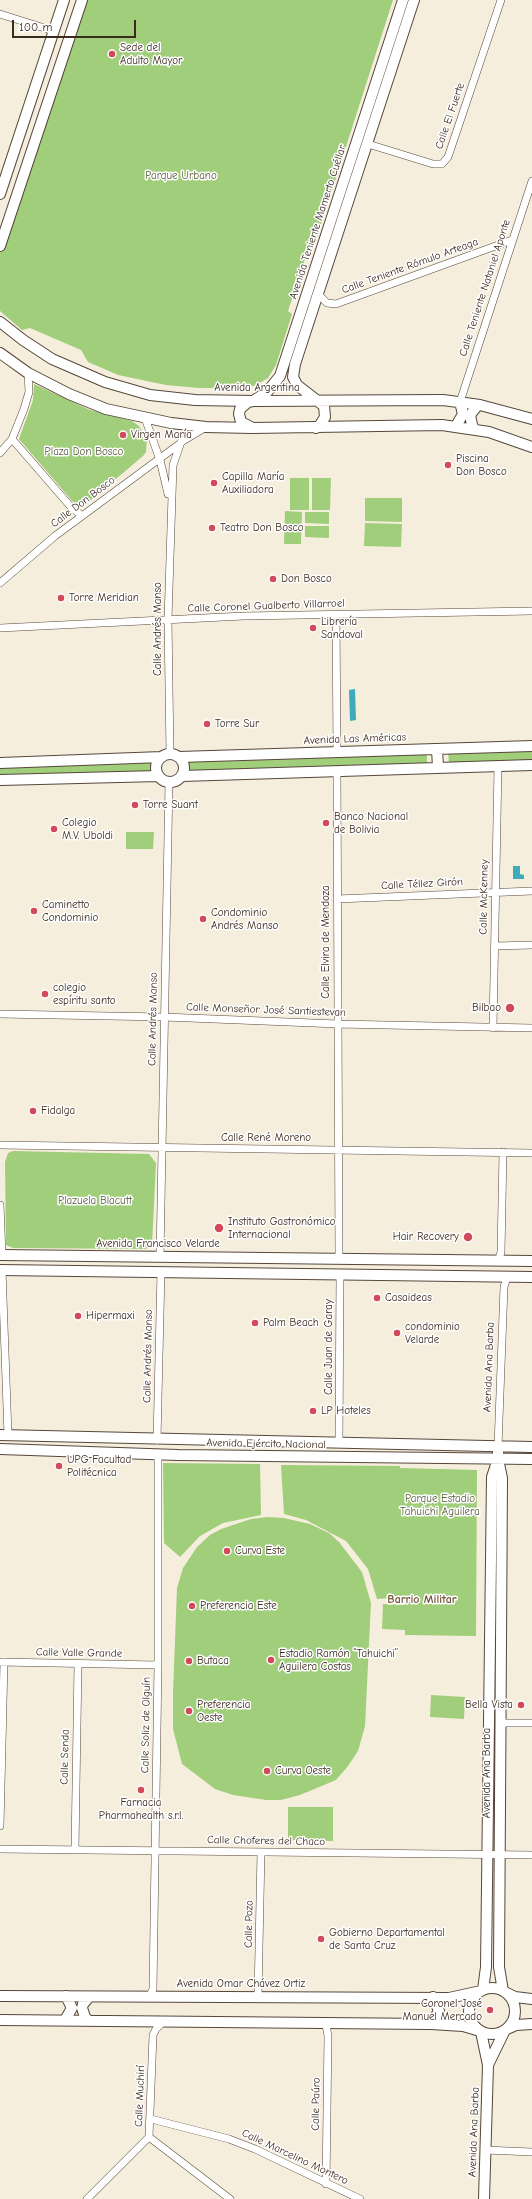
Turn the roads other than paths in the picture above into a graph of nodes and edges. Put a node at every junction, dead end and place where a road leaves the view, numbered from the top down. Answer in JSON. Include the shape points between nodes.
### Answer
{"nodes":[{"id":1,"x":64,"y":0,"type":"edge"},
{"id":2,"x":82,"y":0,"type":"edge"},
{"id":3,"x":403,"y":0,"type":"edge"},
{"id":4,"x":414,"y":0,"type":"edge"},
{"id":5,"x":500,"y":0,"type":"edge"},
{"id":6,"x":0,"y":14,"type":"edge"},
{"id":7,"x":54,"y":31,"type":"junction"},
{"id":8,"x":22,"y":131,"type":"junction"},
{"id":9,"x":37,"y":136,"type":"junction"},
{"id":10,"x":368,"y":144,"type":"junction"},
{"id":11,"x":532,"y":181,"type":"edge"},
{"id":12,"x":0,"y":194,"type":"edge"},
{"id":13,"x":528,"y":204,"type":"edge"},
{"id":14,"x":512,"y":240,"type":"junction"},
{"id":15,"x":0,"y":246,"type":"edge"},
{"id":16,"x":318,"y":294,"type":"junction"},
{"id":17,"x":0,"y":322,"type":"edge"},
{"id":18,"x":0,"y":353,"type":"edge"},
{"id":19,"x":28,"y":373,"type":"junction"},
{"id":20,"x":316,"y":399,"type":"junction"},
{"id":21,"x":253,"y":401,"type":"junction"},
{"id":22,"x":460,"y":402,"type":"junction"},
{"id":23,"x":478,"y":405,"type":"junction"},
{"id":24,"x":145,"y":418,"type":"junction"},
{"id":25,"x":532,"y":419,"type":"edge"},
{"id":26,"x":456,"y":426,"type":"junction"},
{"id":27,"x":206,"y":427,"type":"junction"},
{"id":28,"x":252,"y":428,"type":"junction"},
{"id":29,"x":316,"y":428,"type":"junction"},
{"id":30,"x":474,"y":429,"type":"junction"},
{"id":31,"x":12,"y":440,"type":"junction"},
{"id":32,"x":181,"y":442,"type":"junction"},
{"id":33,"x":532,"y":447,"type":"edge"},
{"id":34,"x":0,"y":453,"type":"edge"},
{"id":35,"x":160,"y":460,"type":"junction"},
{"id":36,"x":171,"y":504,"type":"junction"},
{"id":37,"x":82,"y":516,"type":"junction"},
{"id":38,"x":0,"y":583,"type":"edge"},
{"id":39,"x":532,"y":611,"type":"edge"},
{"id":40,"x":336,"y":615,"type":"junction"},
{"id":41,"x":168,"y":620,"type":"junction"},
{"id":42,"x":0,"y":628,"type":"edge"},
{"id":43,"x":532,"y":746,"type":"edge"},
{"id":44,"x":437,"y":749,"type":"junction"},
{"id":45,"x":337,"y":751,"type":"junction"},
{"id":46,"x":170,"y":756,"type":"junction"},
{"id":47,"x":0,"y":763,"type":"edge"},
{"id":48,"x":532,"y":765,"type":"edge"},
{"id":49,"x":498,"y":767,"type":"junction"},
{"id":50,"x":438,"y":768,"type":"junction"},
{"id":51,"x":337,"y":771,"type":"junction"},
{"id":52,"x":159,"y":776,"type":"junction"},
{"id":53,"x":182,"y":776,"type":"junction"},
{"id":54,"x":0,"y":780,"type":"edge"},
{"id":55,"x":169,"y":782,"type":"junction"},
{"id":56,"x":532,"y":891,"type":"edge"},
{"id":57,"x":495,"y":892,"type":"junction"},
{"id":58,"x":337,"y":899,"type":"junction"},
{"id":59,"x":532,"y":945,"type":"edge"},
{"id":60,"x":495,"y":946,"type":"junction"},
{"id":61,"x":0,"y":1014,"type":"edge"},
{"id":62,"x":164,"y":1017,"type":"junction"},
{"id":63,"x":338,"y":1024,"type":"junction"},
{"id":64,"x":493,"y":1028,"type":"junction"},
{"id":65,"x":532,"y":1028,"type":"edge"},
{"id":66,"x":0,"y":1145,"type":"edge"},
{"id":67,"x":162,"y":1149,"type":"junction"},
{"id":68,"x":338,"y":1150,"type":"junction"},
{"id":69,"x":503,"y":1152,"type":"junction"},
{"id":70,"x":532,"y":1153,"type":"edge"},
{"id":71,"x":0,"y":1205,"type":"edge"},
{"id":72,"x":2,"y":1255,"type":"edge"},
{"id":73,"x":160,"y":1256,"type":"junction"},
{"id":74,"x":339,"y":1257,"type":"junction"},
{"id":75,"x":499,"y":1260,"type":"junction"},
{"id":76,"x":532,"y":1262,"type":"edge"},
{"id":77,"x":3,"y":1270,"type":"edge"},
{"id":78,"x":161,"y":1272,"type":"junction"},
{"id":79,"x":341,"y":1275,"type":"junction"},
{"id":80,"x":478,"y":1277,"type":"junction"},
{"id":81,"x":510,"y":1277,"type":"junction"},
{"id":82,"x":532,"y":1277,"type":"edge"},
{"id":83,"x":4,"y":1435,"type":"edge"},
{"id":84,"x":159,"y":1440,"type":"junction"},
{"id":85,"x":339,"y":1443,"type":"junction"},
{"id":86,"x":498,"y":1446,"type":"junction"},
{"id":87,"x":532,"y":1447,"type":"edge"},
{"id":88,"x":0,"y":1449,"type":"edge"},
{"id":89,"x":13,"y":1450,"type":"junction"},
{"id":90,"x":159,"y":1454,"type":"junction"},
{"id":91,"x":339,"y":1457,"type":"junction"},
{"id":92,"x":498,"y":1459,"type":"junction"},
{"id":93,"x":532,"y":1459,"type":"edge"},
{"id":94,"x":2,"y":1662,"type":"edge"},
{"id":95,"x":78,"y":1664,"type":"junction"},
{"id":96,"x":158,"y":1665,"type":"junction"},
{"id":97,"x":494,"y":1712,"type":"junction"},
{"id":98,"x":500,"y":1722,"type":"junction"},
{"id":99,"x":532,"y":1723,"type":"edge"},
{"id":100,"x":0,"y":1826,"type":"edge"},
{"id":101,"x":0,"y":1849,"type":"edge"},
{"id":102,"x":75,"y":1849,"type":"junction"},
{"id":103,"x":155,"y":1851,"type":"junction"},
{"id":104,"x":261,"y":1852,"type":"junction"},
{"id":105,"x":487,"y":1854,"type":"junction"},
{"id":106,"x":499,"y":1854,"type":"junction"},
{"id":107,"x":532,"y":1855,"type":"edge"},
{"id":108,"x":482,"y":1990,"type":"junction"},
{"id":109,"x":504,"y":1991,"type":"junction"},
{"id":110,"x":0,"y":1996,"type":"edge"},
{"id":111,"x":66,"y":1996,"type":"junction"},
{"id":112,"x":150,"y":1996,"type":"junction"},
{"id":113,"x":258,"y":1996,"type":"junction"},
{"id":114,"x":89,"y":1997,"type":"junction"},
{"id":115,"x":433,"y":1997,"type":"junction"},
{"id":116,"x":532,"y":1999,"type":"edge"},
{"id":117,"x":0,"y":2020,"type":"edge"},
{"id":118,"x":65,"y":2020,"type":"junction"},
{"id":119,"x":88,"y":2020,"type":"junction"},
{"id":120,"x":164,"y":2022,"type":"junction"},
{"id":121,"x":431,"y":2024,"type":"junction"},
{"id":122,"x":532,"y":2024,"type":"edge"},
{"id":123,"x":326,"y":2025,"type":"junction"},
{"id":124,"x":506,"y":2030,"type":"junction"},
{"id":125,"x":480,"y":2032,"type":"junction"},
{"id":126,"x":488,"y":2065,"type":"junction"},
{"id":127,"x":152,"y":2118,"type":"junction"},
{"id":128,"x":149,"y":2137,"type":"junction"},
{"id":129,"x":485,"y":2150,"type":"junction"},
{"id":130,"x":532,"y":2152,"type":"edge"},
{"id":131,"x":326,"y":2184,"type":"junction"},
{"id":132,"x":87,"y":2199,"type":"edge"},
{"id":133,"x":230,"y":2199,"type":"edge"},
{"id":134,"x":360,"y":2199,"type":"edge"},
{"id":135,"x":484,"y":2199,"type":"edge"}],
"edges":[{"from":1,"to":7,"type":"street"},
{"from":2,"to":9,"type":"street"},
{"from":3,"to":21,"type":"street","name":"Avenida Teniente Mamerto Cuéllar","via":[[280,376],[267,392]]},
{"from":4,"to":10,"type":"street","name":"Avenida Teniente Mamerto Cuéllar"},
{"from":5,"to":10,"type":"street","name":"Calle El Fuerte","via":[[448,157],[442,164],[433,164]]},
{"from":6,"to":7,"type":"street"},
{"from":7,"to":8,"type":"street"},
{"from":8,"to":9,"type":"street"},
{"from":8,"to":12,"type":"street"},
{"from":9,"to":15,"type":"street"},
{"from":10,"to":16,"type":"street","name":"Avenida Teniente Mamerto Cuéllar"},
{"from":11,"to":13,"type":"street","name":"Calle Teniente Nataniel Aponte"},
{"from":13,"to":14,"type":"street","name":"Calle Teniente Nataniel Aponte"},
{"from":14,"to":16,"type":"street","name":"Calle Teniente Rómulo Arteaga","via":[[336,304],[327,303]]},
{"from":14,"to":22,"type":"street","name":"Calle Teniente Nataniel Aponte"},
{"from":16,"to":20,"type":"street","name":"Avenida Teniente Mamerto Cuéllar","via":[[293,371],[297,385]]},
{"from":17,"to":21,"type":"street","name":"Avenida Argentina","via":[[52,359],[127,390],[165,398]]},
{"from":18,"to":19,"type":"street"},
{"from":19,"to":24,"type":"street","via":[[106,409]]},
{"from":19,"to":31,"type":"street","via":[[29,392]]},
{"from":20,"to":21,"type":"street","name":"Avenida Argentina"},
{"from":20,"to":22,"type":"street","name":"Avenida Argentina"},
{"from":20,"to":29,"type":"street","name":"Avenida Teniente Mamerto Cuéllar","via":[[324,406],[326,413],[324,422]]},
{"from":21,"to":28,"type":"street","name":"Avenida Teniente Mamerto Cuéllar","via":[[243,405],[239,414],[241,422]]},
{"from":22,"to":23,"type":"street","name":"Avenida Argentina"},
{"from":22,"to":26,"type":"street","via":[[463,414]]},
{"from":23,"to":25,"type":"street","name":"Avenida Argentina"},
{"from":23,"to":30,"type":"street","via":[[470,415]]},
{"from":24,"to":27,"type":"street"},
{"from":24,"to":35,"type":"street","name":"Calle Andrés Manso"},
{"from":26,"to":29,"type":"street"},
{"from":26,"to":30,"type":"street"},
{"from":27,"to":28,"type":"street"},
{"from":27,"to":32,"type":"street"},
{"from":28,"to":29,"type":"street"},
{"from":30,"to":33,"type":"street"},
{"from":31,"to":34,"type":"street"},
{"from":31,"to":37,"type":"street"},
{"from":32,"to":35,"type":"street","name":"Calle Don Bosco"},
{"from":32,"to":36,"type":"street","name":"Calle Andrés Manso","via":[[173,465]]},
{"from":35,"to":36,"type":"street","name":"Calle Andrés Manso"},
{"from":35,"to":37,"type":"street","name":"Calle Don Bosco"},
{"from":36,"to":41,"type":"street","name":"Calle Andrés Manso"},
{"from":37,"to":38,"type":"street","name":"Calle Don Bosco"},
{"from":39,"to":40,"type":"street","name":"Calle Coronel Gualberto Villarroel"},
{"from":40,"to":41,"type":"street","name":"Calle Coronel Gualberto Villarroel"},
{"from":40,"to":45,"type":"street"},
{"from":41,"to":42,"type":"street","name":"Calle Coronel Gualberto Villarroel"},
{"from":41,"to":46,"type":"street","name":"Calle Andrés Manso"},
{"from":43,"to":44,"type":"street","name":"Avenida Las Américas"},
{"from":44,"to":45,"type":"street","name":"Avenida Las Américas"},
{"from":44,"to":50,"type":"street"},
{"from":45,"to":46,"type":"street","name":"Avenida Las Américas"},
{"from":46,"to":47,"type":"street","name":"Avenida Las Américas"},
{"from":46,"to":52,"type":"street","via":[[156,767]]},
{"from":46,"to":53,"type":"street","via":[[184,766]]},
{"from":48,"to":49,"type":"street"},
{"from":49,"to":50,"type":"street"},
{"from":49,"to":57,"type":"street","name":"Calle McKenney"},
{"from":50,"to":51,"type":"street"},
{"from":51,"to":53,"type":"street"},
{"from":51,"to":58,"type":"street","name":"Calle Elvira de Mendoza"},
{"from":52,"to":54,"type":"street"},
{"from":52,"to":55,"type":"street"},
{"from":53,"to":55,"type":"street"},
{"from":55,"to":62,"type":"street","name":"Calle Andrés Manso"},
{"from":56,"to":57,"type":"street","name":"Calle Téllez Girón"},
{"from":57,"to":58,"type":"street","name":"Calle Téllez Girón"},
{"from":57,"to":60,"type":"street","name":"Calle McKenney"},
{"from":58,"to":63,"type":"street","name":"Calle Elvira de Mendoza"},
{"from":59,"to":60,"type":"street"},
{"from":60,"to":64,"type":"street","name":"Calle McKenney"},
{"from":61,"to":62,"type":"street","name":"Calle Monseñor José Santiestevan"},
{"from":62,"to":63,"type":"street","name":"Calle Monseñor José Santiestevan"},
{"from":62,"to":67,"type":"street","name":"Calle Andrés Manso"},
{"from":63,"to":64,"type":"street","name":"Calle Monseñor José Santiestevan"},
{"from":63,"to":68,"type":"street","name":"Calle Elvira de Mendoza"},
{"from":64,"to":65,"type":"street","name":"Calle Monseñor José Santiestevan"},
{"from":66,"to":67,"type":"street","name":"Calle René Moreno"},
{"from":67,"to":68,"type":"street","name":"Calle René Moreno"},
{"from":67,"to":73,"type":"street","name":"Calle Andrés Manso"},
{"from":68,"to":69,"type":"street","name":"Calle René Moreno"},
{"from":68,"to":74,"type":"street","name":"Calle Elvira de Mendoza"},
{"from":69,"to":70,"type":"street","name":"Calle René Moreno"},
{"from":69,"to":75,"type":"street"},
{"from":71,"to":72,"type":"street"},
{"from":72,"to":73,"type":"street","name":"Avenida Francisco Velarde"},
{"from":72,"to":77,"type":"street","via":[[9,1262]]},
{"from":73,"to":74,"type":"street","name":"Avenida Francisco Velarde"},
{"from":73,"to":78,"type":"street","via":[[169,1264]]},
{"from":74,"to":75,"type":"street","name":"Avenida Francisco Velarde"},
{"from":74,"to":79,"type":"street","via":[[347,1261],[349,1267]]},
{"from":74,"to":79,"type":"street","via":[[332,1262],[331,1269]]},
{"from":75,"to":76,"type":"street","name":"Avenida Francisco Velarde"},
{"from":75,"to":80,"type":"street","via":[[494,1270]]},
{"from":76,"to":81,"type":"street","via":[[514,1266]]},
{"from":77,"to":78,"type":"street"},
{"from":77,"to":83,"type":"street"},
{"from":78,"to":79,"type":"street"},
{"from":78,"to":84,"type":"street","name":"Calle Andrés Manso"},
{"from":79,"to":80,"type":"street"},
{"from":79,"to":85,"type":"street","name":"Calle Juan de Garay"},
{"from":80,"to":81,"type":"street"},
{"from":81,"to":82,"type":"street"},
{"from":81,"to":86,"type":"street","name":"Avenida Ana Barba","via":[[504,1287]]},
{"from":83,"to":84,"type":"street","name":"Avenida Ejército Nacional"},
{"from":83,"to":89,"type":"street","via":[[16,1443]]},
{"from":84,"to":85,"type":"street","name":"Avenida Ejército Nacional"},
{"from":84,"to":90,"type":"street","via":[[152,1447]]},
{"from":84,"to":90,"type":"street","via":[[166,1447]]},
{"from":85,"to":86,"type":"street","name":"Avenida Ejército Nacional"},
{"from":85,"to":91,"type":"street","via":[[333,1450]]},
{"from":86,"to":87,"type":"street","name":"Avenida Ejército Nacional"},
{"from":86,"to":92,"type":"street","name":"Avenida Ana Barba"},
{"from":88,"to":89,"type":"street","name":"Avenida Ejército Nacional"},
{"from":89,"to":90,"type":"street","name":"Avenida Ejército Nacional"},
{"from":90,"to":91,"type":"street","name":"Avenida Ejército Nacional"},
{"from":90,"to":96,"type":"street","name":"Calle Soliz de Olguín"},
{"from":91,"to":92,"type":"street","name":"Avenida Ejército Nacional"},
{"from":92,"to":93,"type":"street","name":"Avenida Ejército Nacional"},
{"from":92,"to":97,"type":"street","name":"Avenida Ana Barba","via":[[502,1478]]},
{"from":94,"to":95,"type":"street","name":"Calle Valle Grande"},
{"from":94,"to":100,"type":"street"},
{"from":95,"to":96,"type":"street","name":"Calle Valle Grande"},
{"from":95,"to":102,"type":"street","name":"Calle Senda"},
{"from":96,"to":103,"type":"street","name":"Calle Soliz de Olguín"},
{"from":97,"to":98,"type":"street","name":"Avenida Ana Barba"},
{"from":97,"to":105,"type":"street","name":"Avenida Ana Barba"},
{"from":98,"to":99,"type":"street"},
{"from":98,"to":106,"type":"street","name":"Avenida Ana Barba"},
{"from":101,"to":102,"type":"street","name":"Calle Choferes del Chaco"},
{"from":102,"to":103,"type":"street","name":"Calle Choferes del Chaco"},
{"from":103,"to":104,"type":"street","name":"Calle Choferes del Chaco"},
{"from":103,"to":112,"type":"street","name":"Calle Soliz de Olguín","via":[[153,1989]]},
{"from":104,"to":105,"type":"street","name":"Calle Choferes del Chaco"},
{"from":104,"to":113,"type":"street","name":"Calle Pozo"},
{"from":105,"to":106,"type":"street","name":"Calle Choferes del Chaco"},
{"from":105,"to":108,"type":"street","name":"Avenida Ana Barba","via":[[486,1967]]},
{"from":106,"to":107,"type":"street","name":"Calle Choferes del Chaco"},
{"from":106,"to":109,"type":"street","name":"Avenida Ana Barba","via":[[499,1967]]},
{"from":108,"to":109,"type":"street","via":[[493,1988]]},
{"from":108,"to":115,"type":"street","name":"Avenida Omar Chávez Ortiz","via":[[463,1996]]},
{"from":108,"to":125,"type":"street","via":[[471,2003],[469,2010],[470,2018]]},
{"from":109,"to":116,"type":"street","via":[[515,1997]]},
{"from":109,"to":124,"type":"street","via":[[514,2003],[516,2010],[512,2024]]},
{"from":110,"to":111,"type":"street","name":"Avenida Omar Chávez Ortiz"},
{"from":111,"to":114,"type":"street","name":"Avenida Omar Chávez Ortiz"},
{"from":111,"to":118,"type":"street","via":[[72,2008]]},
{"from":112,"to":113,"type":"street","name":"Avenida Omar Chávez Ortiz"},
{"from":112,"to":114,"type":"street","name":"Avenida Omar Chávez Ortiz"},
{"from":113,"to":115,"type":"street","name":"Avenida Omar Chávez Ortiz"},
{"from":114,"to":119,"type":"street","via":[[82,2008],[84,2017]]},
{"from":115,"to":121,"type":"street","via":[[439,2011]]},
{"from":117,"to":118,"type":"street"},
{"from":118,"to":119,"type":"street"},
{"from":119,"to":120,"type":"street"},
{"from":120,"to":123,"type":"street"},
{"from":120,"to":127,"type":"street","name":"Calle Muchirí","via":[[156,2029],[154,2035]]},
{"from":121,"to":123,"type":"street"},
{"from":121,"to":125,"type":"street","via":[[463,2026]]},
{"from":122,"to":124,"type":"street","via":[[516,2025]]},
{"from":123,"to":131,"type":"street","name":"Calle Paúro"},
{"from":124,"to":125,"type":"street","via":[[493,2034]]},
{"from":124,"to":126,"type":"street","name":"Avenida Ana Barba"},
{"from":125,"to":126,"type":"street","name":"Avenida Ana Barba"},
{"from":126,"to":129,"type":"street","name":"Avenida Ana Barba"},
{"from":127,"to":128,"type":"street","name":"Calle Muchirí"},
{"from":127,"to":131,"type":"street","name":"Calle Marcelino Montero","via":[[255,2149]]},
{"from":128,"to":132,"type":"street","name":"Calle Muchirí"},
{"from":128,"to":133,"type":"street"},
{"from":129,"to":130,"type":"street"},
{"from":129,"to":135,"type":"street","name":"Avenida Ana Barba"},
{"from":131,"to":134,"type":"street","name":"Calle Marcelino Montero"}]}
